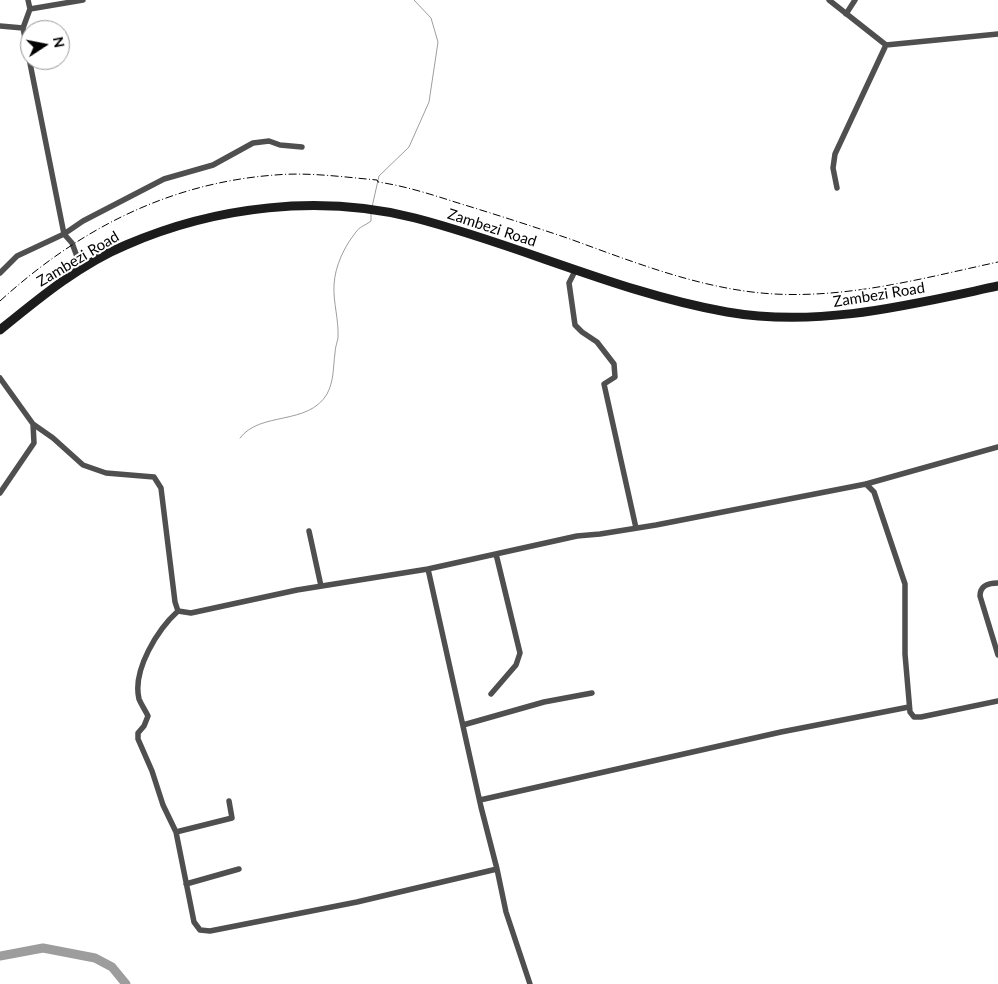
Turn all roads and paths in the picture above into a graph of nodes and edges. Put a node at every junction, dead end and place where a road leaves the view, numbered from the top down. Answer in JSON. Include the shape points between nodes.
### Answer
{"nodes":[{"id":1,"x":28,"y":0,"type":"edge"},
{"id":2,"x":83,"y":0,"type":"edge"},
{"id":3,"x":829,"y":0,"type":"edge"},
{"id":4,"x":855,"y":0,"type":"edge"},
{"id":5,"x":30,"y":9,"type":"junction"},
{"id":6,"x":846,"y":14,"type":"junction"},
{"id":7,"x":27,"y":20,"type":"edge"},
{"id":8,"x":0,"y":26,"type":"edge"},
{"id":9,"x":20,"y":28,"type":"edge"},
{"id":10,"x":998,"y":34,"type":"edge"},
{"id":11,"x":886,"y":45,"type":"junction"},
{"id":12,"x":32,"y":70,"type":"edge"},
{"id":13,"x":302,"y":147,"type":"dead end"},
{"id":14,"x":837,"y":188,"type":"dead end"},
{"id":15,"x":64,"y":234,"type":"junction"},
{"id":16,"x":82,"y":270,"type":"junction"},
{"id":17,"x":576,"y":270,"type":"junction"},
{"id":18,"x":0,"y":273,"type":"edge"},
{"id":19,"x":998,"y":286,"type":"edge"},
{"id":20,"x":0,"y":330,"type":"edge"},
{"id":21,"x":0,"y":378,"type":"edge"},
{"id":22,"x":32,"y":424,"type":"junction"},
{"id":23,"x":998,"y":447,"type":"edge"},
{"id":24,"x":866,"y":484,"type":"junction"},
{"id":25,"x":0,"y":494,"type":"edge"},
{"id":26,"x":636,"y":528,"type":"junction"},
{"id":27,"x":309,"y":531,"type":"dead end"},
{"id":28,"x":496,"y":554,"type":"junction"},
{"id":29,"x":428,"y":569,"type":"junction"},
{"id":30,"x":998,"y":583,"type":"edge"},
{"id":31,"x":322,"y":586,"type":"junction"},
{"id":32,"x":178,"y":611,"type":"junction"},
{"id":33,"x":998,"y":655,"type":"edge"},
{"id":34,"x":592,"y":693,"type":"dead end"},
{"id":35,"x":491,"y":694,"type":"dead end"},
{"id":36,"x":998,"y":701,"type":"edge"},
{"id":37,"x":909,"y":707,"type":"junction"},
{"id":38,"x":463,"y":725,"type":"junction"},
{"id":39,"x":480,"y":800,"type":"junction"},
{"id":40,"x":228,"y":801,"type":"dead end"},
{"id":41,"x":176,"y":832,"type":"junction"},
{"id":42,"x":239,"y":869,"type":"dead end"},
{"id":43,"x":497,"y":869,"type":"junction"},
{"id":44,"x":186,"y":884,"type":"junction"},
{"id":45,"x":530,"y":984,"type":"edge"}],
"edges":[{"from":1,"to":5,"type":"street"},
{"from":2,"to":5,"type":"street"},
{"from":3,"to":6,"type":"street"},
{"from":4,"to":6,"type":"street"},
{"from":5,"to":7,"type":"street"},
{"from":6,"to":11,"type":"street"},
{"from":8,"to":9,"type":"street"},
{"from":10,"to":11,"type":"street"},
{"from":11,"to":14,"type":"street","via":[[835,154],[832,168]]},
{"from":12,"to":15,"type":"street"},
{"from":13,"to":15,"type":"street","via":[[270,142],[250,144],[213,165],[164,179]]},
{"from":15,"to":16,"type":"street","via":[[72,243]]},
{"from":15,"to":18,"type":"street","via":[[16,256]]},
{"from":16,"to":17,"type":"main road","name":"Zambezi Road","via":[[124,245],[180,225],[254,209],[308,204],[414,218]]},
{"from":16,"to":20,"type":"main road","name":"Zambezi Road","via":[[42,296]]},
{"from":17,"to":19,"type":"main road","name":"Zambezi Road","via":[[678,301],[729,312],[780,317],[884,311]]},
{"from":17,"to":26,"type":"street","via":[[569,283],[576,325],[597,342],[616,371],[615,377],[604,384]]},
{"from":21,"to":22,"type":"street"},
{"from":22,"to":25,"type":"street","via":[[34,442]]},
{"from":22,"to":32,"type":"street","via":[[83,465],[106,473],[154,477],[161,488]]},
{"from":23,"to":24,"type":"street"},
{"from":24,"to":26,"type":"street"},
{"from":24,"to":37,"type":"street","via":[[874,492],[905,584]]},
{"from":26,"to":28,"type":"street","via":[[577,536]]},
{"from":27,"to":31,"type":"street"},
{"from":28,"to":29,"type":"street"},
{"from":28,"to":35,"type":"street","via":[[520,653],[516,665]]},
{"from":29,"to":31,"type":"street"},
{"from":29,"to":38,"type":"street"},
{"from":30,"to":33,"type":"street","via":[[987,584],[980,596]]},
{"from":31,"to":32,"type":"street","via":[[204,611]]},
{"from":32,"to":41,"type":"street","via":[[168,620],[146,656],[138,691],[148,716],[138,739]]},
{"from":34,"to":38,"type":"street","via":[[544,702]]},
{"from":36,"to":37,"type":"street","via":[[917,718]]},
{"from":37,"to":39,"type":"street","via":[[781,732]]},
{"from":38,"to":39,"type":"street"},
{"from":39,"to":43,"type":"street"},
{"from":40,"to":41,"type":"street","via":[[232,818]]},
{"from":41,"to":44,"type":"street"},
{"from":42,"to":44,"type":"street"},
{"from":43,"to":44,"type":"street","via":[[357,902],[210,931],[200,930],[194,922]]},
{"from":43,"to":45,"type":"street","via":[[506,912]]}]}
